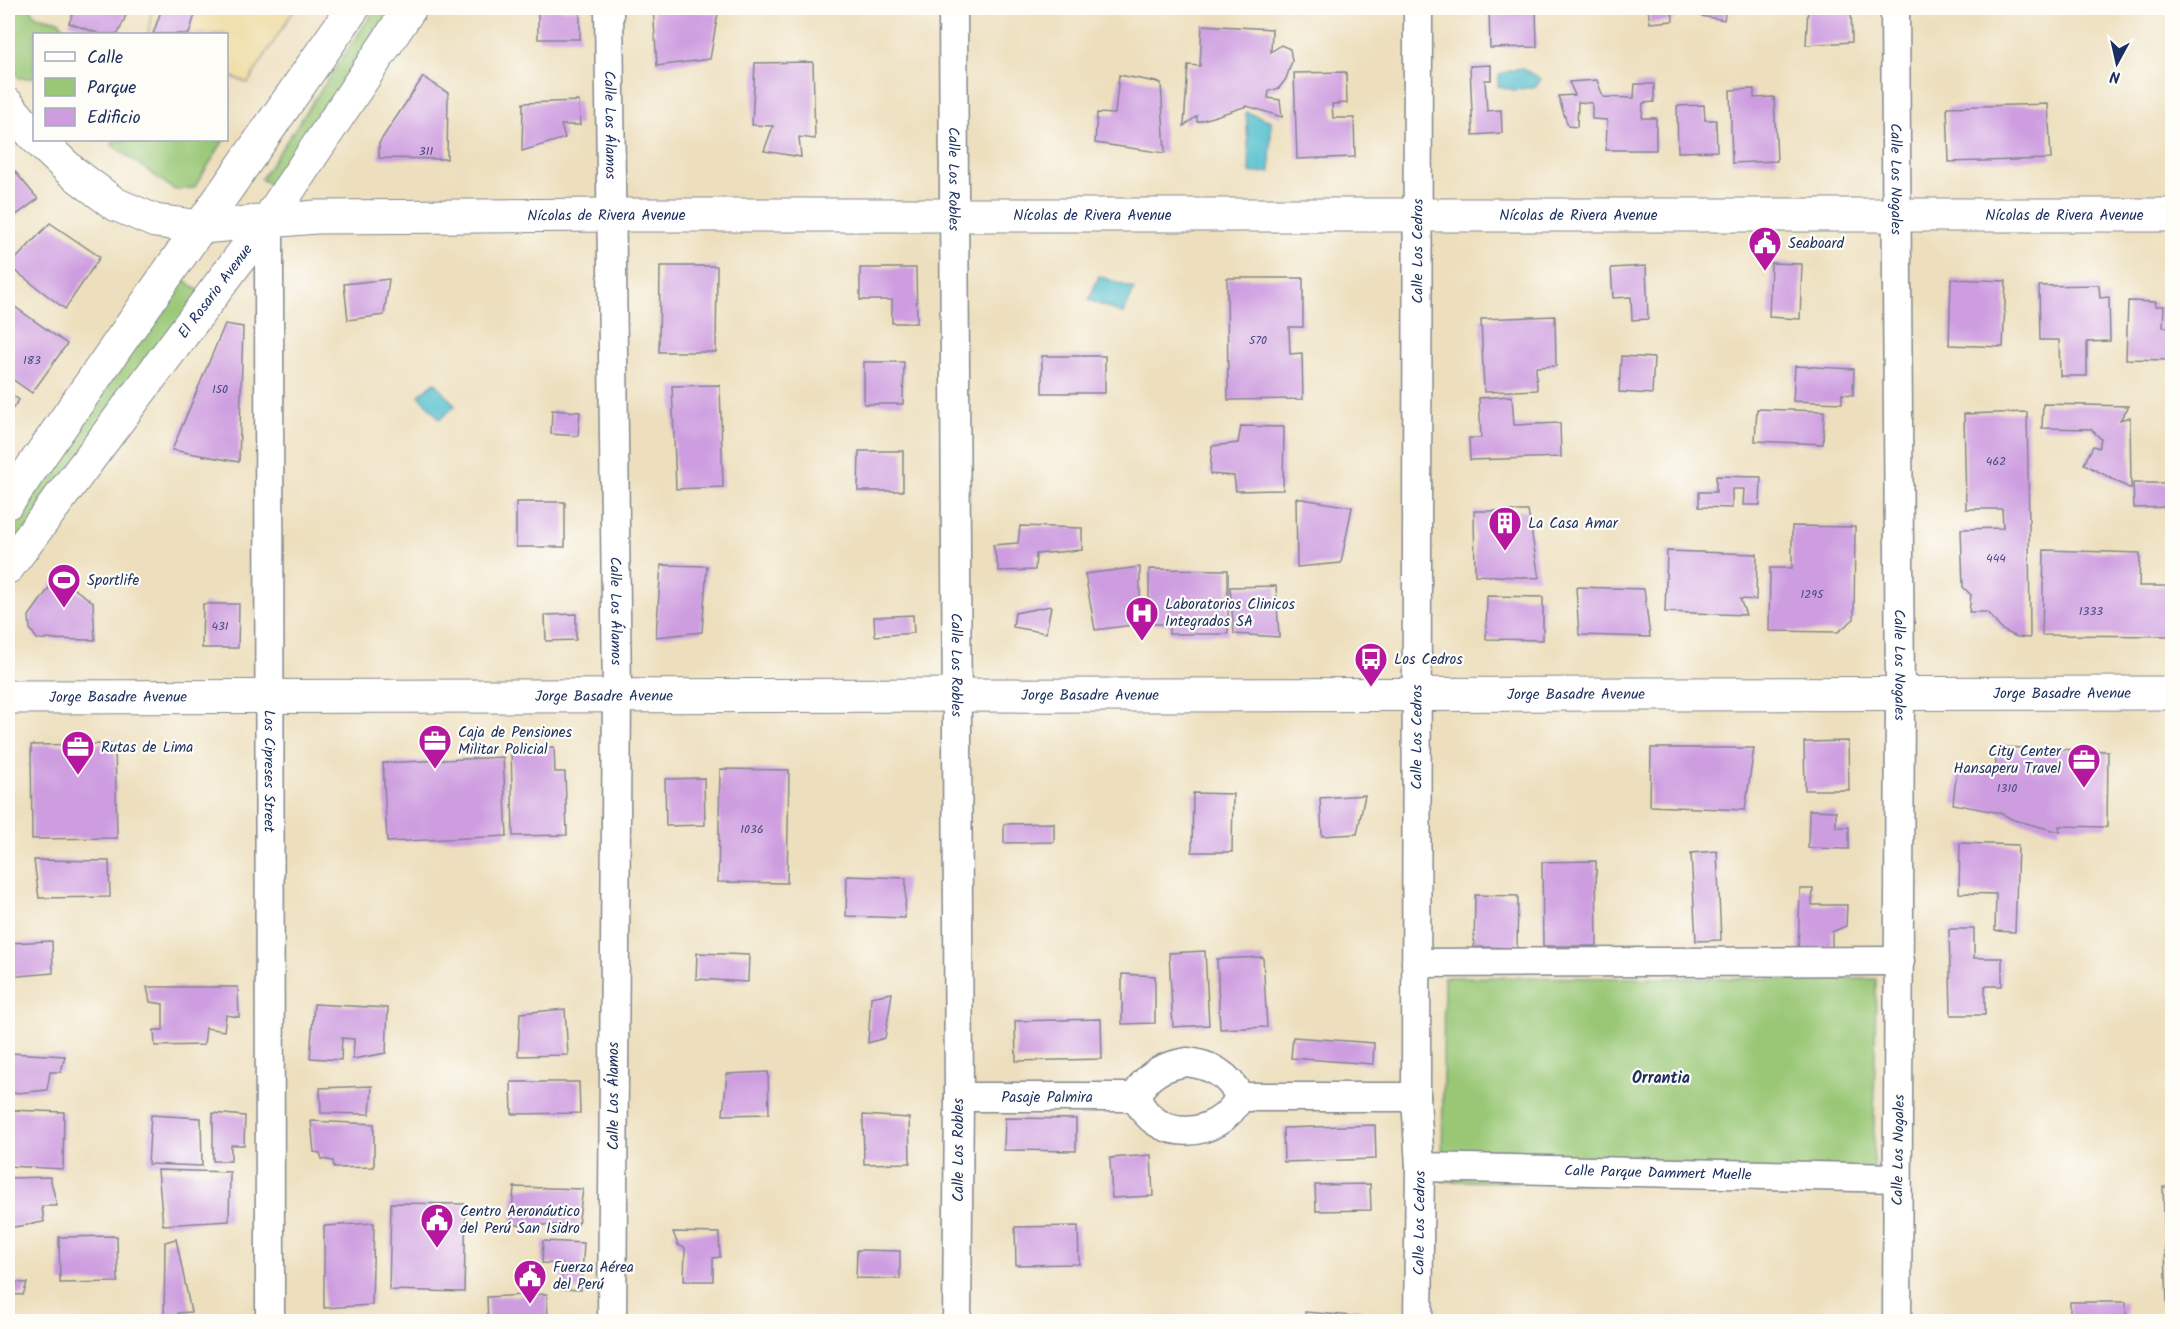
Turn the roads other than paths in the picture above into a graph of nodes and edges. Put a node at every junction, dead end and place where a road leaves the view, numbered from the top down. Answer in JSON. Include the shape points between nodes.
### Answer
{"nodes":[{"id":1,"x":353,"y":8,"type":"edge"},
{"id":2,"x":410,"y":8,"type":"edge"},
{"id":3,"x":609,"y":8,"type":"edge"},
{"id":4,"x":953,"y":8,"type":"edge"},
{"id":5,"x":1418,"y":8,"type":"edge"},
{"id":6,"x":1895,"y":8,"type":"edge"},
{"id":7,"x":8,"y":105,"type":"edge"},
{"id":8,"x":33,"y":135,"type":"edge"},
{"id":9,"x":39,"y":141,"type":"edge"},
{"id":10,"x":953,"y":214,"type":"junction"},
{"id":11,"x":1418,"y":214,"type":"junction"},
{"id":12,"x":612,"y":215,"type":"junction"},
{"id":13,"x":2172,"y":215,"type":"edge"},
{"id":14,"x":1895,"y":216,"type":"junction"},
{"id":15,"x":270,"y":219,"type":"junction"},
{"id":16,"x":202,"y":227,"type":"junction"},
{"id":17,"x":8,"y":502,"type":"edge"},
{"id":18,"x":8,"y":567,"type":"edge"},
{"id":19,"x":1900,"y":693,"type":"junction"},
{"id":20,"x":2172,"y":693,"type":"edge"},
{"id":21,"x":1417,"y":694,"type":"junction"},
{"id":22,"x":616,"y":695,"type":"junction"},
{"id":23,"x":956,"y":695,"type":"junction"},
{"id":24,"x":270,"y":696,"type":"junction"},
{"id":25,"x":8,"y":697,"type":"edge"},
{"id":26,"x":1900,"y":961,"type":"junction"},
{"id":27,"x":1416,"y":963,"type":"junction"},
{"id":28,"x":959,"y":1097,"type":"junction"},
{"id":29,"x":1136,"y":1097,"type":"junction"},
{"id":30,"x":1240,"y":1097,"type":"junction"},
{"id":31,"x":1416,"y":1097,"type":"junction"},
{"id":32,"x":1420,"y":1167,"type":"junction"},
{"id":33,"x":1897,"y":1178,"type":"junction"},
{"id":34,"x":270,"y":1322,"type":"edge"},
{"id":35,"x":612,"y":1322,"type":"edge"},
{"id":36,"x":957,"y":1322,"type":"edge"},
{"id":37,"x":1418,"y":1322,"type":"edge"},
{"id":38,"x":1897,"y":1322,"type":"edge"}],
"edges":[{"from":1,"to":16,"type":"street"},
{"from":2,"to":15,"type":"street","name":"El Rosario Avenue"},
{"from":3,"to":12,"type":"street","name":"Calle Los Álamos"},
{"from":4,"to":10,"type":"street","name":"Calle Los Robles"},
{"from":5,"to":11,"type":"street","name":"Calle Los Cedros"},
{"from":6,"to":14,"type":"street","name":"Calle Los Nogales"},
{"from":7,"to":8,"type":"street"},
{"from":9,"to":16,"type":"street","name":"Nícolas de Rivera Avenue","via":[[115,204],[155,221]]},
{"from":10,"to":11,"type":"street","name":"Nícolas de Rivera Avenue"},
{"from":10,"to":12,"type":"street","name":"Nícolas de Rivera Avenue"},
{"from":10,"to":23,"type":"street","name":"Calle Los Robles"},
{"from":11,"to":14,"type":"street","name":"Nícolas de Rivera Avenue"},
{"from":11,"to":21,"type":"street","name":"Calle Los Cedros"},
{"from":12,"to":15,"type":"street","name":"Nícolas de Rivera Avenue"},
{"from":12,"to":22,"type":"street","name":"Calle Los Álamos"},
{"from":13,"to":14,"type":"street","name":"Nícolas de Rivera Avenue"},
{"from":14,"to":19,"type":"street","name":"Calle Los Nogales"},
{"from":15,"to":16,"type":"street","name":"Nícolas de Rivera Avenue"},
{"from":15,"to":18,"type":"street","name":"El Rosario Avenue"},
{"from":15,"to":24,"type":"street","name":"Los Cipreses Street"},
{"from":16,"to":17,"type":"street"},
{"from":19,"to":20,"type":"street","name":"Jorge Basadre Avenue"},
{"from":19,"to":21,"type":"street","name":"Jorge Basadre Avenue"},
{"from":19,"to":26,"type":"street","name":"Calle Los Nogales"},
{"from":21,"to":23,"type":"street","name":"Jorge Basadre Avenue"},
{"from":21,"to":27,"type":"street","name":"Calle Los Cedros"},
{"from":22,"to":23,"type":"street","name":"Jorge Basadre Avenue"},
{"from":22,"to":24,"type":"street","name":"Jorge Basadre Avenue"},
{"from":22,"to":35,"type":"street","name":"Calle Los Álamos"},
{"from":23,"to":28,"type":"street","name":"Calle Los Robles"},
{"from":24,"to":25,"type":"street","name":"Jorge Basadre Avenue"},
{"from":24,"to":34,"type":"street","name":"Los Cipreses Street"},
{"from":26,"to":27,"type":"street"},
{"from":26,"to":33,"type":"street","name":"Calle Los Nogales"},
{"from":27,"to":31,"type":"street","name":"Calle Los Cedros"},
{"from":28,"to":29,"type":"street","name":"Pasaje Palmira"},
{"from":28,"to":36,"type":"street","name":"Calle Los Robles"},
{"from":29,"to":30,"type":"street","via":[[1153,1120],[1168,1129],[1186,1132],[1204,1130],[1220,1122]]},
{"from":29,"to":30,"type":"street","via":[[1153,1073],[1187,1062],[1221,1072]]},
{"from":30,"to":31,"type":"street"},
{"from":31,"to":32,"type":"street","name":"Calle Los Cedros"},
{"from":32,"to":33,"type":"street","name":"Calle Parque Dammert Muelle"},
{"from":32,"to":37,"type":"street","name":"Calle Los Cedros"},
{"from":33,"to":38,"type":"street","name":"Calle Los Nogales"}]}
